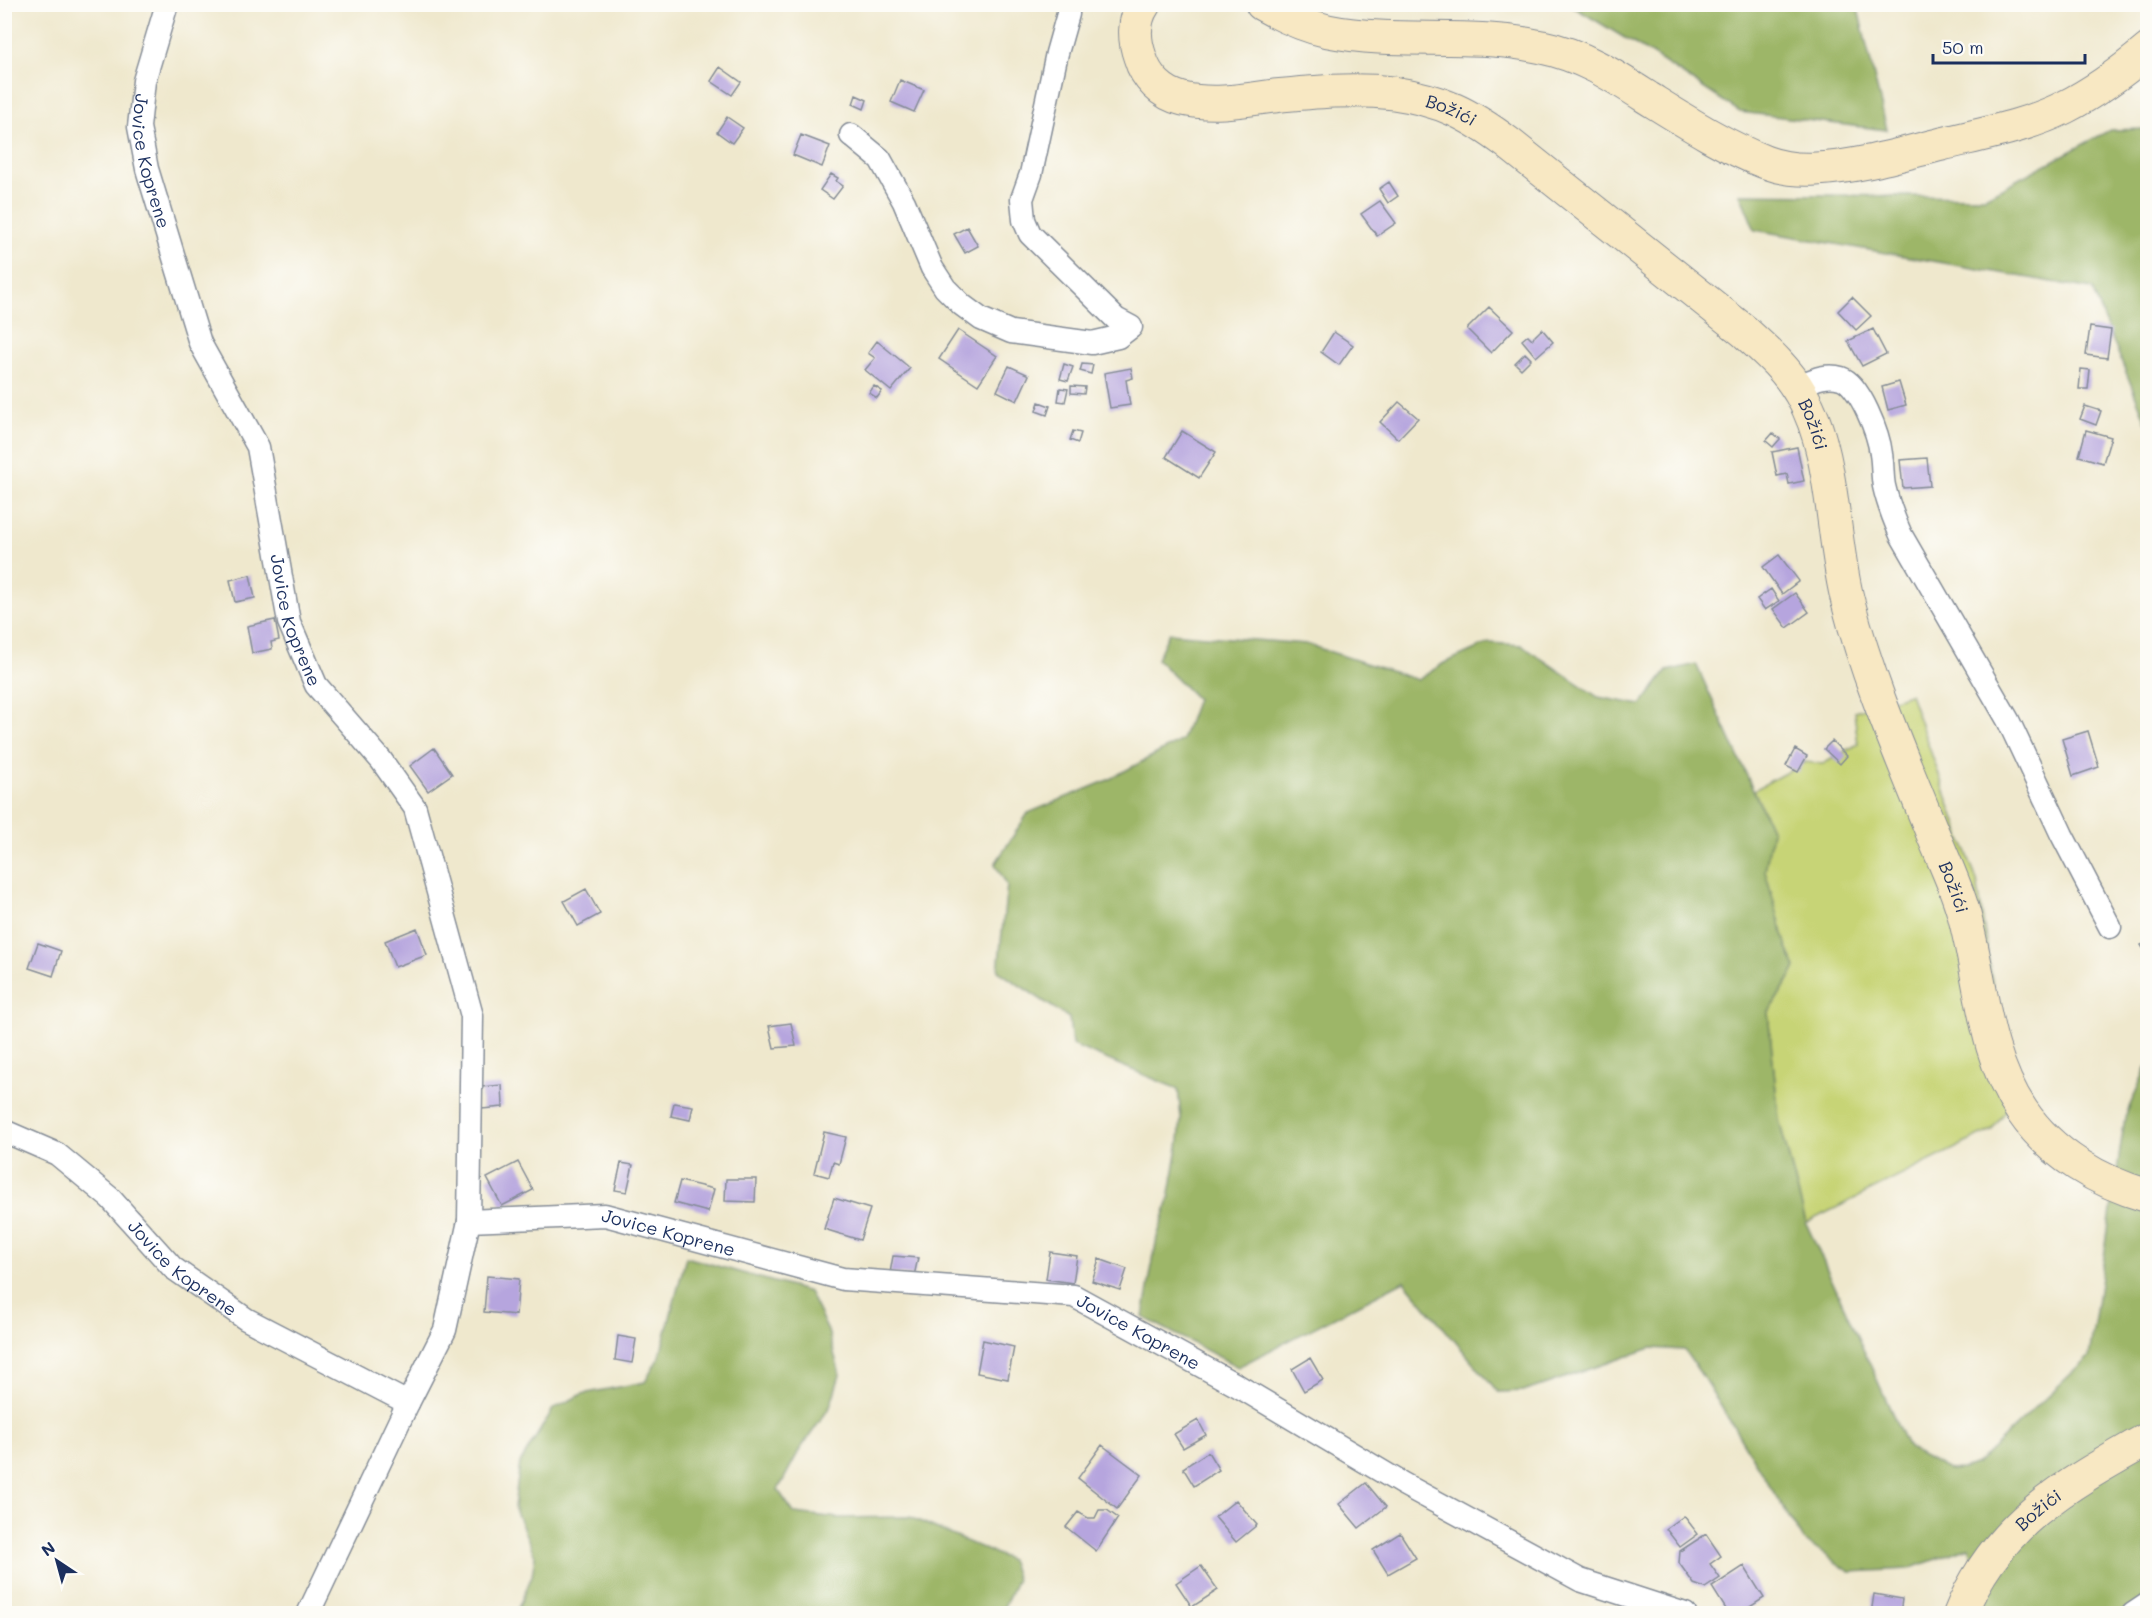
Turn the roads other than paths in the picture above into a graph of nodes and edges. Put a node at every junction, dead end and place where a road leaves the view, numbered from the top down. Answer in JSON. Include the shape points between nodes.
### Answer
{"nodes":[{"id":1,"x":167,"y":4,"type":"edge"},
{"id":2,"x":1068,"y":4,"type":"edge"},
{"id":3,"x":1144,"y":4,"type":"edge"},
{"id":4,"x":1262,"y":4,"type":"edge"},
{"id":5,"x":2148,"y":50,"type":"edge"},
{"id":6,"x":851,"y":135,"type":"dead end"},
{"id":7,"x":1796,"y":387,"type":"junction"},
{"id":8,"x":2110,"y":927,"type":"dead end"},
{"id":9,"x":4,"y":1131,"type":"edge"},
{"id":10,"x":2148,"y":1196,"type":"edge"},
{"id":11,"x":469,"y":1221,"type":"junction"},
{"id":12,"x":408,"y":1403,"type":"junction"},
{"id":13,"x":2148,"y":1439,"type":"edge"},
{"id":14,"x":2148,"y":1604,"type":"edge"},
{"id":15,"x":308,"y":1614,"type":"edge"},
{"id":16,"x":1685,"y":1614,"type":"edge"},
{"id":17,"x":1960,"y":1614,"type":"edge"},
{"id":18,"x":2133,"y":1614,"type":"edge"}],
"edges":[{"from":1,"to":11,"type":"street","name":"Jovice Koprene","via":[[144,81],[139,127],[147,169],[200,343],[258,447],[288,622],[316,685],[381,760],[415,808],[472,1016]]},
{"from":2,"to":6,"type":"street","via":[[1022,200],[1024,220],[1030,234],[1116,319],[1131,327],[1118,337],[1092,343],[1011,332],[981,319],[962,305],[932,268],[904,202],[880,159]]},
{"from":3,"to":7,"type":"main road","name":"Božići","via":[[1135,32],[1141,63],[1158,87],[1182,99],[1220,102],[1372,91],[1436,102],[1481,123],[1744,331]]},
{"from":4,"to":5,"type":"main road","via":[[1327,31],[1506,41],[1560,51],[1595,66],[1746,154],[1803,170],[1856,164],[2052,113],[2091,92]]},
{"from":7,"to":8,"type":"street","via":[[1822,376],[1840,377],[1857,391],[1878,437],[1890,510],[1901,535],[2008,720]]},
{"from":7,"to":10,"type":"main road","name":"Božići","via":[[1819,438],[1842,578],[1855,628],[1877,695],[1963,910],[1990,1037],[2002,1073],[2022,1112],[2047,1141],[2091,1173]]},
{"from":9,"to":12,"type":"street","name":"Jovice Koprene","via":[[57,1154],[110,1198],[173,1268],[246,1319]]},
{"from":11,"to":12,"type":"street","name":"Jovice Koprene","via":[[445,1330]]},
{"from":11,"to":16,"type":"street","name":"Jovice Koprene","via":[[605,1215],[843,1279],[1074,1296],[1580,1581]]},
{"from":12,"to":15,"type":"street","name":"Jovice Koprene"},
{"from":13,"to":17,"type":"main road","name":"Božići","via":[[2077,1479],[2021,1522],[1973,1584]]},
{"from":14,"to":18,"type":"street"}]}
